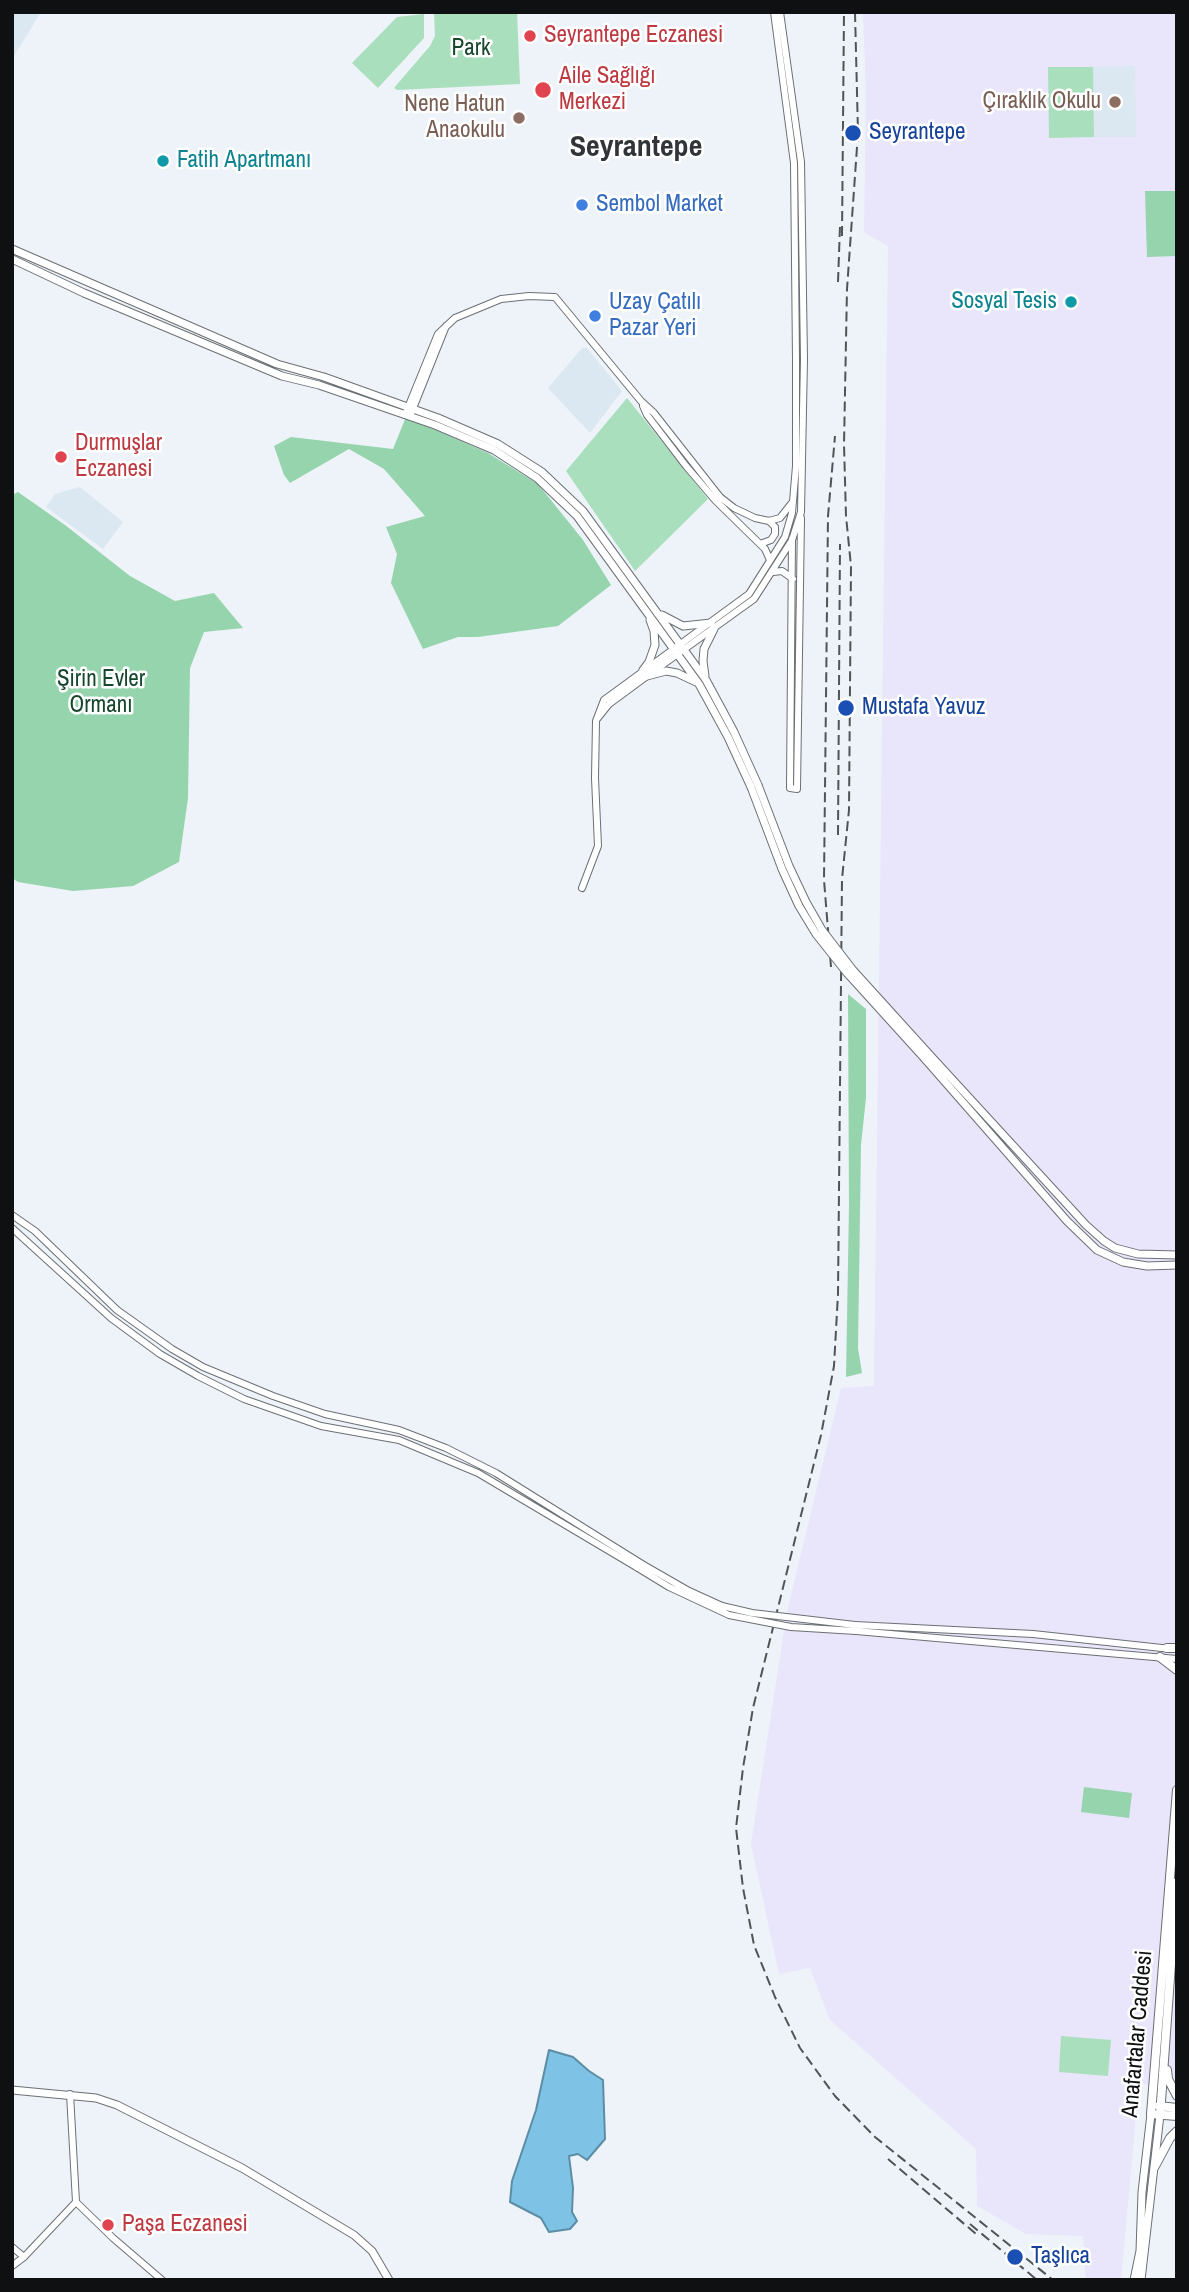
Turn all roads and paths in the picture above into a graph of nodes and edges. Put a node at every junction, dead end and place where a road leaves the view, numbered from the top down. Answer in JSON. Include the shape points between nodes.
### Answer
{"nodes":[{"id":1,"x":774,"y":12,"type":"edge"},
{"id":2,"x":780,"y":12,"type":"edge"},
{"id":3,"x":12,"y":249,"type":"edge"},
{"id":4,"x":12,"y":260,"type":"edge"},
{"id":5,"x":641,"y":401,"type":"junction"},
{"id":6,"x":409,"y":412,"type":"junction"},
{"id":7,"x":794,"y":500,"type":"junction"},
{"id":8,"x":801,"y":512,"type":"junction"},
{"id":9,"x":792,"y":513,"type":"junction"},
{"id":10,"x":769,"y":521,"type":"junction"},
{"id":11,"x":792,"y":540,"type":"junction"},
{"id":12,"x":760,"y":544,"type":"junction"},
{"id":13,"x":770,"y":560,"type":"junction"},
{"id":14,"x":774,"y":572,"type":"junction"},
{"id":15,"x":793,"y":580,"type":"junction"},
{"id":16,"x":646,"y":610,"type":"junction"},
{"id":17,"x":658,"y":613,"type":"junction"},
{"id":18,"x":712,"y":626,"type":"junction"},
{"id":19,"x":679,"y":650,"type":"junction"},
{"id":20,"x":645,"y":673,"type":"junction"},
{"id":21,"x":703,"y":682,"type":"junction"},
{"id":22,"x":582,"y":888,"type":"dead end"},
{"id":23,"x":927,"y":1056,"type":"junction"},
{"id":24,"x":12,"y":1215,"type":"edge"},
{"id":25,"x":12,"y":1228,"type":"edge"},
{"id":26,"x":1177,"y":1255,"type":"edge"},
{"id":27,"x":1177,"y":1265,"type":"edge"},
{"id":28,"x":640,"y":1566,"type":"junction"},
{"id":29,"x":855,"y":1628,"type":"junction"},
{"id":30,"x":1167,"y":1648,"type":"joint"},
{"id":31,"x":1177,"y":1649,"type":"edge"},
{"id":32,"x":1160,"y":1657,"type":"junction"},
{"id":33,"x":1177,"y":1659,"type":"edge"},
{"id":34,"x":1177,"y":1670,"type":"edge"},
{"id":35,"x":1177,"y":1790,"type":"edge"},
{"id":36,"x":1177,"y":1882,"type":"edge"},
{"id":37,"x":1164,"y":2053,"type":"junction"},
{"id":38,"x":12,"y":2090,"type":"edge"},
{"id":39,"x":70,"y":2094,"type":"junction"},
{"id":40,"x":1177,"y":2096,"type":"edge"},
{"id":41,"x":1177,"y":2108,"type":"edge"},
{"id":42,"x":1156,"y":2110,"type":"junction"},
{"id":43,"x":1177,"y":2116,"type":"edge"},
{"id":44,"x":1177,"y":2131,"type":"edge"},
{"id":45,"x":1155,"y":2166,"type":"junction"},
{"id":46,"x":76,"y":2202,"type":"junction"},
{"id":47,"x":12,"y":2247,"type":"edge"},
{"id":48,"x":24,"y":2257,"type":"junction"},
{"id":49,"x":12,"y":2266,"type":"edge"},
{"id":50,"x":162,"y":2280,"type":"edge"},
{"id":51,"x":389,"y":2280,"type":"edge"},
{"id":52,"x":1134,"y":2280,"type":"edge"},
{"id":53,"x":1140,"y":2280,"type":"edge"}],
"edges":[{"from":1,"to":7,"type":"street","via":[[794,163]]},
{"from":2,"to":8,"type":"street","via":[[800,162]]},
{"from":3,"to":6,"type":"main road","via":[[267,360]]},
{"from":4,"to":6,"type":"main road","via":[[263,368]]},
{"from":5,"to":6,"type":"street","via":[[555,297],[529,296],[501,299],[446,325]]},
{"from":5,"to":10,"type":"street","via":[[720,497],[734,508]]},
{"from":5,"to":12,"type":"street","via":[[708,492]]},
{"from":6,"to":16,"type":"main road","via":[[494,450],[537,478],[577,516]]},
{"from":6,"to":17,"type":"main road","via":[[498,444],[542,472],[583,511]]},
{"from":7,"to":9,"type":"street"},
{"from":7,"to":10,"type":"street","via":[[780,518]]},
{"from":8,"to":11,"type":"street"},
{"from":8,"to":15,"type":"street","via":[[797,789],[790,788]]},
{"from":9,"to":11,"type":"street"},
{"from":9,"to":13,"type":"street"},
{"from":10,"to":12,"type":"street","via":[[775,534]]},
{"from":11,"to":14,"type":"street"},
{"from":11,"to":15,"type":"street"},
{"from":12,"to":13,"type":"street"},
{"from":13,"to":18,"type":"street","via":[[749,594]]},
{"from":14,"to":15,"type":"street","via":[[782,571]]},
{"from":14,"to":18,"type":"street","via":[[754,599]]},
{"from":16,"to":19,"type":"main road"},
{"from":16,"to":20,"type":"main road","via":[[654,645]]},
{"from":17,"to":18,"type":"main road","via":[[683,626]]},
{"from":17,"to":19,"type":"main road"},
{"from":18,"to":19,"type":"street"},
{"from":18,"to":21,"type":"main road","via":[[704,649]]},
{"from":19,"to":20,"type":"street"},
{"from":19,"to":21,"type":"main road"},
{"from":20,"to":21,"type":"main road","via":[[666,671]]},
{"from":20,"to":22,"type":"street","via":[[596,721],[598,846]]},
{"from":21,"to":23,"type":"main road","bridge":true,"via":[[734,732],[789,866],[822,930]]},
{"from":23,"to":26,"type":"main road","via":[[1104,1241],[1138,1254]]},
{"from":23,"to":27,"type":"main road","via":[[1097,1250],[1123,1262]]},
{"from":24,"to":28,"type":"street","via":[[35,1231],[117,1310],[203,1367],[272,1396],[399,1430],[446,1448],[496,1473]]},
{"from":25,"to":28,"type":"street","via":[[111,1318],[198,1376],[244,1399],[321,1426],[399,1440],[478,1473]]},
{"from":28,"to":29,"type":"street","bridge":true,"via":[[722,1606]]},
{"from":29,"to":30,"type":"street","via":[[998,1632]]},
{"from":29,"to":32,"type":"street"},
{"from":30,"to":31,"type":"main road"},
{"from":32,"to":33,"type":"street"},
{"from":32,"to":34,"type":"main road"},
{"from":35,"to":42,"type":"main road","name":"Anafartalar Caddesi"},
{"from":36,"to":37,"type":"main road","name":"Anafartalar Caddesi"},
{"from":37,"to":40,"type":"main road","via":[[1168,2079]]},
{"from":37,"to":42,"type":"main road","name":"Anafartalar Caddesi"},
{"from":38,"to":39,"type":"main road"},
{"from":39,"to":46,"type":"street"},
{"from":39,"to":51,"type":"main road","via":[[117,2105],[242,2168],[354,2235],[372,2250]]},
{"from":41,"to":42,"type":"main road"},
{"from":42,"to":43,"type":"main road"},
{"from":42,"to":45,"type":"main road","name":"Anafartalar Caddesi"},
{"from":42,"to":52,"type":"main road","name":"Anafartalar Caddesi"},
{"from":44,"to":45,"type":"main road"},
{"from":45,"to":53,"type":"main road","name":"Anafartalar Caddesi"},
{"from":46,"to":48,"type":"street"},
{"from":46,"to":50,"type":"street"},
{"from":47,"to":48,"type":"street"},
{"from":48,"to":49,"type":"street"}]}
